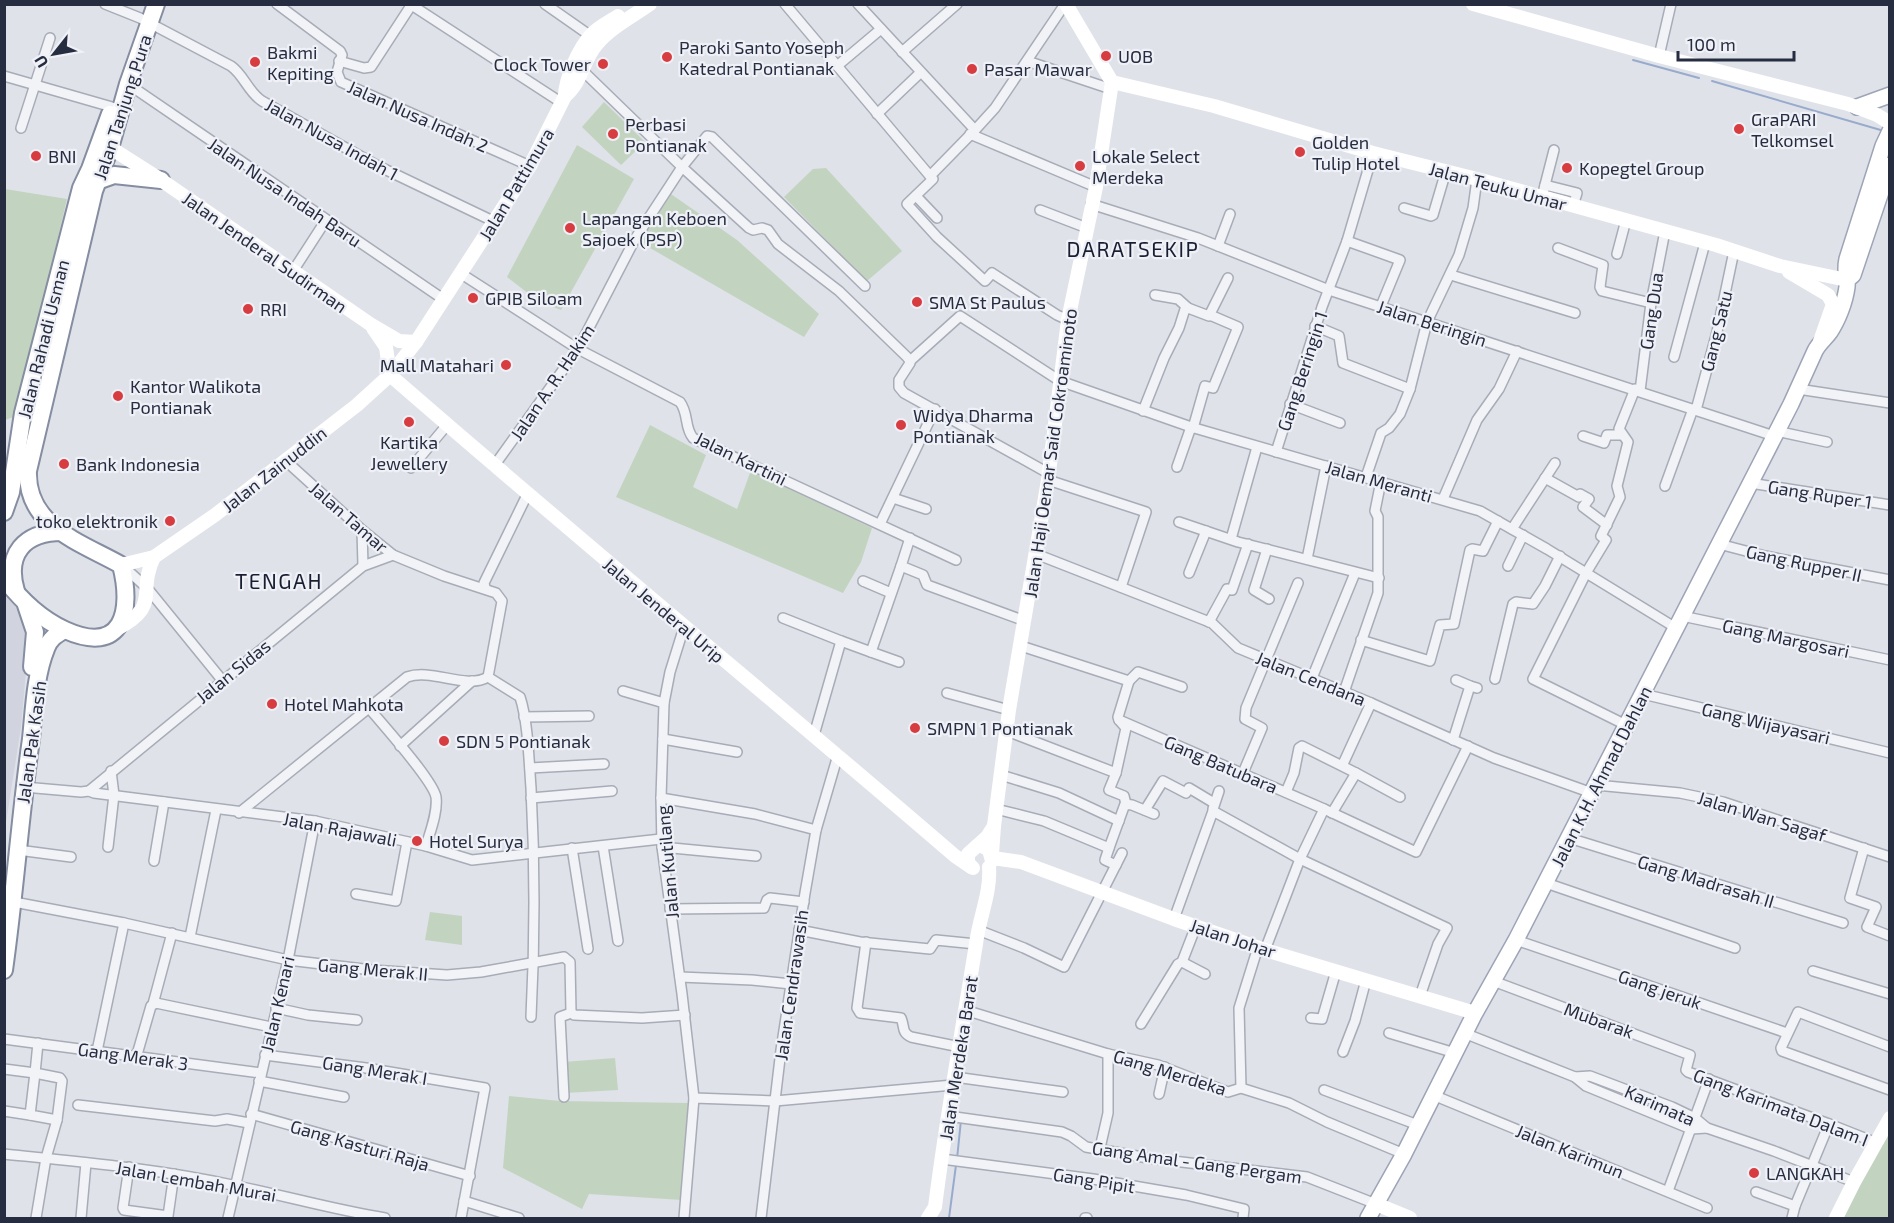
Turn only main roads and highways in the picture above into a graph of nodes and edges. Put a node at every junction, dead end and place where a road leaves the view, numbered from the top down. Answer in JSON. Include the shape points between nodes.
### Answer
{"nodes":[{"id":1,"x":156,"y":4,"type":"edge"},
{"id":2,"x":145,"y":15,"type":"edge"},
{"id":3,"x":1890,"y":95,"type":"edge"},
{"id":4,"x":1857,"y":107,"type":"road end"},
{"id":5,"x":1890,"y":131,"type":"edge"},
{"id":6,"x":105,"y":145,"type":"junction"},
{"id":7,"x":1890,"y":165,"type":"edge"},
{"id":8,"x":100,"y":180,"type":"junction"},
{"id":9,"x":161,"y":180,"type":"road end"},
{"id":10,"x":81,"y":188,"type":"joint"},
{"id":11,"x":90,"y":210,"type":"joint"},
{"id":12,"x":1847,"y":280,"type":"junction"},
{"id":13,"x":4,"y":512,"type":"edge"},
{"id":14,"x":62,"y":532,"type":"junction"},
{"id":15,"x":4,"y":578,"type":"edge"},
{"id":16,"x":21,"y":597,"type":"junction"},
{"id":17,"x":64,"y":630,"type":"junction"},
{"id":18,"x":4,"y":882,"type":"edge"},
{"id":19,"x":4,"y":970,"type":"edge"},
{"id":20,"x":1368,"y":1218,"type":"edge"}],
"edges":[{"from":1,"to":2,"type":"highway","name":"Jalan Tanjung Pura"},
{"from":2,"to":6,"type":"highway","name":"Jalan Tanjung Pura","via":[[128,84]]},
{"from":2,"to":6,"type":"highway","name":"Jalan Tanjung Pura","via":[[112,108]]},
{"from":3,"to":4,"type":"main road"},
{"from":5,"to":12,"type":"main road","via":[[1847,259]]},
{"from":6,"to":8,"type":"highway","name":"Jalan Tanjung Pura"},
{"from":6,"to":10,"type":"highway","name":"Jalan Tanjung Pura"},
{"from":7,"to":12,"type":"main road","via":[[1853,275]]},
{"from":8,"to":9,"type":"highway","via":[[114,175]]},
{"from":8,"to":11,"type":"highway","name":"Jalan Tanjung Pura"},
{"from":10,"to":13,"type":"highway","name":"Jalan Rahadi Usman","via":[[23,413],[11,492]]},
{"from":11,"to":14,"type":"highway","name":"Jalan Rahadi Usman","via":[[28,471],[33,505]]},
{"from":12,"to":20,"type":"main road","name":"Jalan K.H. Ahmad Dahlan","via":[[1842,306],[1830,331],[1819,343],[1546,883]]},
{"from":14,"to":16,"type":"highway","via":[[39,534],[15,556],[12,572]]},
{"from":14,"to":17,"type":"highway","via":[[121,565],[127,586],[122,620],[115,630],[98,638]]},
{"from":15,"to":16,"type":"highway"},
{"from":16,"to":17,"type":"highway"},
{"from":16,"to":18,"type":"highway","name":"Jalan Pak Kasih","via":[[33,624],[34,650]]},
{"from":17,"to":19,"type":"highway","name":"Jalan Pak Kasih","via":[[50,640],[43,657],[24,784]]}]}
